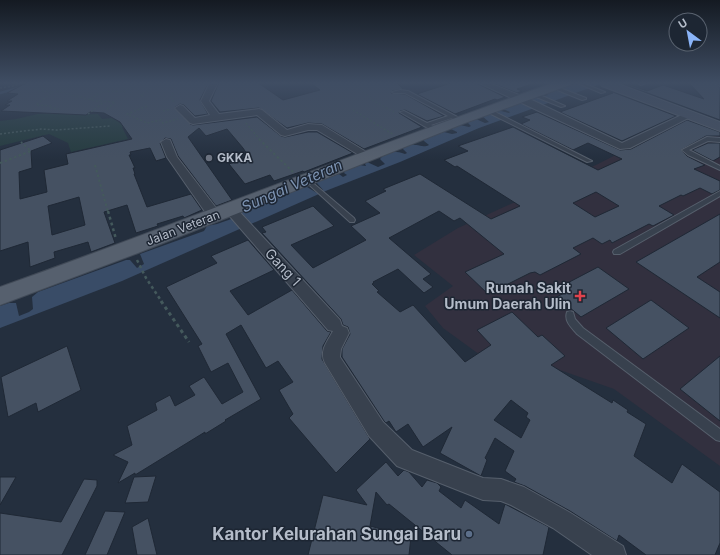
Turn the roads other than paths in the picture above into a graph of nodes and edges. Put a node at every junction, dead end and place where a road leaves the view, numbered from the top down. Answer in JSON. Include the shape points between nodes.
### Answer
{"nodes":[{"id":1,"x":180,"y":108,"type":"dead end"},
{"id":2,"x":210,"y":108,"type":"edge"},
{"id":3,"x":437,"y":108,"type":"edge"},
{"id":4,"x":507,"y":108,"type":"edge"},
{"id":5,"x":549,"y":108,"type":"edge"},
{"id":6,"x":668,"y":108,"type":"edge"},
{"id":7,"x":402,"y":112,"type":"dead end"},
{"id":8,"x":492,"y":113,"type":"junction"},
{"id":9,"x":690,"y":115,"type":"junction"},
{"id":10,"x":216,"y":116,"type":"junction"},
{"id":11,"x":456,"y":118,"type":"junction"},
{"id":12,"x":430,"y":127,"type":"junction"},
{"id":13,"x":720,"y":127,"type":"edge"},
{"id":14,"x":720,"y":140,"type":"edge"},
{"id":15,"x":166,"y":142,"type":"dead end"},
{"id":16,"x":368,"y":156,"type":"junction"},
{"id":17,"x":589,"y":161,"type":"dead end"},
{"id":18,"x":720,"y":168,"type":"edge"},
{"id":19,"x":307,"y":182,"type":"junction"},
{"id":20,"x":720,"y":193,"type":"edge"},
{"id":21,"x":227,"y":213,"type":"junction"},
{"id":22,"x":352,"y":220,"type":"dead end"},
{"id":23,"x":617,"y":252,"type":"dead end"},
{"id":24,"x":0,"y":296,"type":"edge"},
{"id":25,"x":570,"y":314,"type":"dead end"},
{"id":26,"x":720,"y":436,"type":"edge"},
{"id":27,"x":614,"y":555,"type":"edge"}],
"edges":[{"from":1,"to":10,"type":"street","via":[[190,119]]},
{"from":2,"to":10,"type":"street"},
{"from":3,"to":11,"type":"lane"},
{"from":4,"to":8,"type":"main road","name":"Jalan Veteran"},
{"from":5,"to":9,"type":"street","via":[[620,146],[626,146]]},
{"from":6,"to":9,"type":"main road"},
{"from":7,"to":12,"type":"lane"},
{"from":8,"to":11,"type":"main road","name":"Jalan Veteran"},
{"from":8,"to":17,"type":"lane"},
{"from":9,"to":13,"type":"main road"},
{"from":10,"to":16,"type":"street","via":[[259,112],[285,133],[319,126]]},
{"from":11,"to":12,"type":"main road","name":"Jalan Veteran"},
{"from":12,"to":16,"type":"main road","name":"Jalan Veteran","via":[[404,142]]},
{"from":14,"to":18,"type":"lane","via":[[707,139],[685,150]]},
{"from":15,"to":21,"type":"street","name":"Gang 1","via":[[172,157]]},
{"from":16,"to":19,"type":"main road","name":"Jalan Veteran"},
{"from":19,"to":21,"type":"main road","name":"Jalan Veteran"},
{"from":19,"to":22,"type":"lane"},
{"from":20,"to":23,"type":"lane"},
{"from":21,"to":24,"type":"main road","name":"Jalan Veteran"},
{"from":21,"to":27,"type":"street","name":"Gang 1","via":[[247,229],[338,329],[331,358],[376,428],[406,458],[483,489],[501,490],[516,495],[561,520]]},
{"from":25,"to":26,"type":"lane","via":[[571,320],[580,331]]}]}
